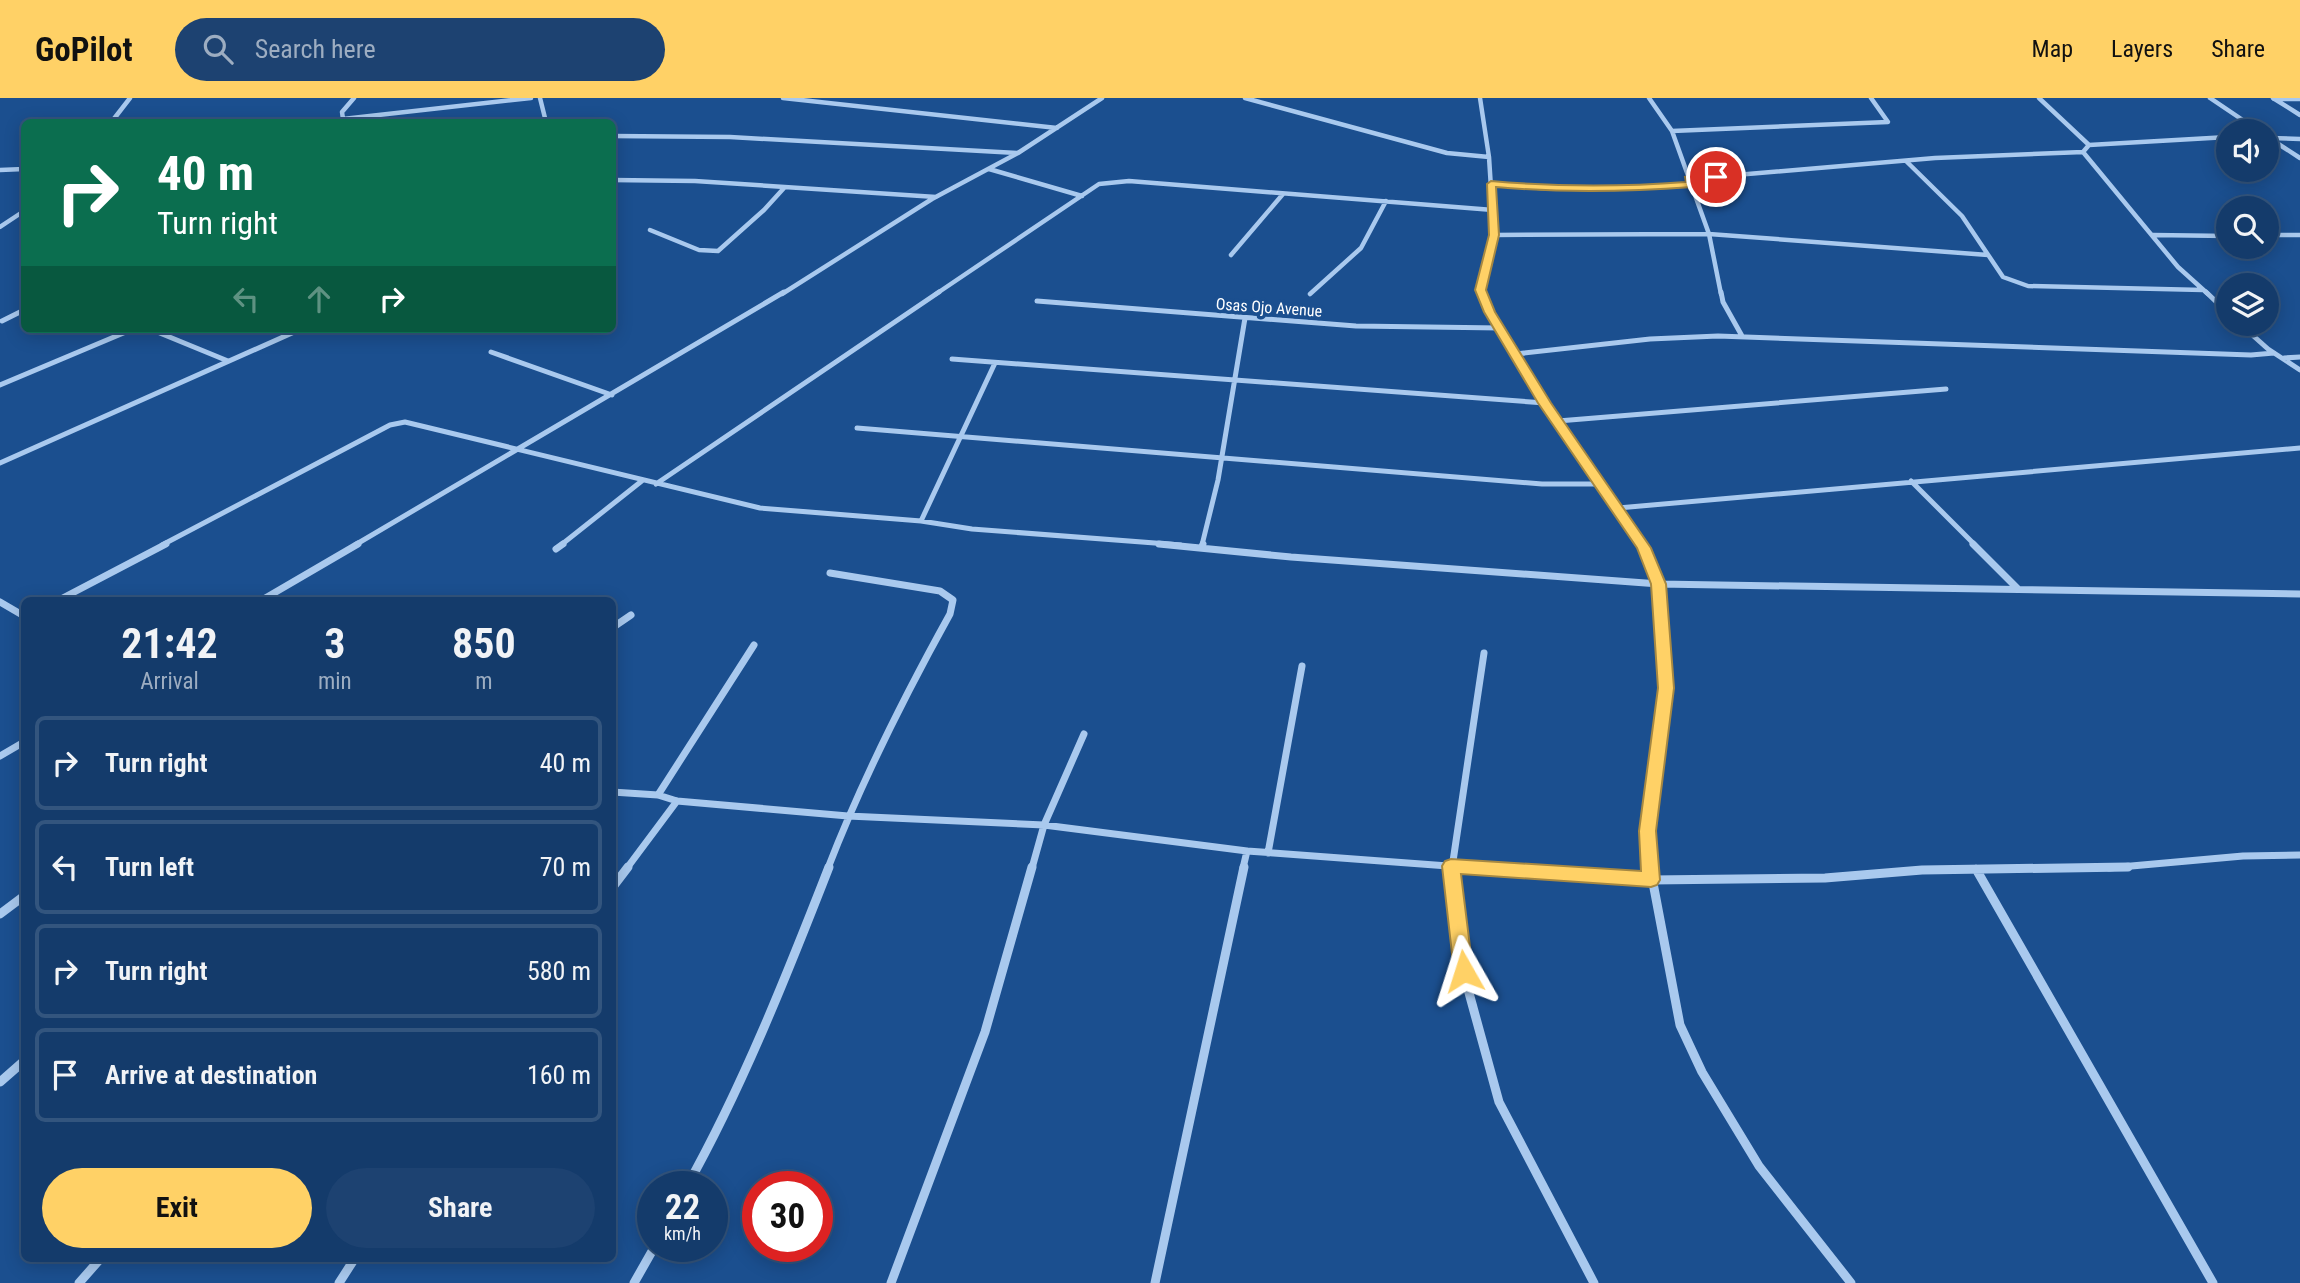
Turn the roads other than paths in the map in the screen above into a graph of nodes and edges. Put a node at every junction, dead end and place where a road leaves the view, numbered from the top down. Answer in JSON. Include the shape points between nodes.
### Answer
{"nodes":[{"id":1,"x":130,"y":98,"type":"edge"},
{"id":2,"x":354,"y":98,"type":"edge"},
{"id":3,"x":531,"y":98,"type":"edge"},
{"id":4,"x":540,"y":98,"type":"edge"},
{"id":5,"x":783,"y":98,"type":"edge"},
{"id":6,"x":1102,"y":98,"type":"edge"},
{"id":7,"x":1245,"y":98,"type":"edge"},
{"id":8,"x":1480,"y":98,"type":"edge"},
{"id":9,"x":1649,"y":98,"type":"edge"},
{"id":10,"x":1871,"y":98,"type":"edge"},
{"id":11,"x":2039,"y":98,"type":"edge"},
{"id":12,"x":2210,"y":98,"type":"edge"},
{"id":13,"x":2273,"y":98,"type":"edge"},
{"id":14,"x":2300,"y":99,"type":"edge"},
{"id":15,"x":2300,"y":116,"type":"edge"},
{"id":16,"x":114,"y":119,"type":"edge"},
{"id":17,"x":343,"y":119,"type":"joint"},
{"id":18,"x":545,"y":119,"type":"edge"},
{"id":19,"x":2241,"y":119,"type":"edge"},
{"id":20,"x":1057,"y":128,"type":"junction"},
{"id":21,"x":1672,"y":131,"type":"junction"},
{"id":22,"x":616,"y":136,"type":"edge"},
{"id":23,"x":2216,"y":138,"type":"edge"},
{"id":24,"x":2279,"y":138,"type":"edge"},
{"id":25,"x":2300,"y":139,"type":"edge"},
{"id":26,"x":2279,"y":144,"type":"edge"},
{"id":27,"x":2088,"y":145,"type":"junction"},
{"id":28,"x":2083,"y":152,"type":"junction"},
{"id":29,"x":1018,"y":153,"type":"junction"},
{"id":30,"x":1489,"y":157,"type":"junction"},
{"id":31,"x":2300,"y":158,"type":"edge"},
{"id":32,"x":1906,"y":161,"type":"junction"},
{"id":33,"x":21,"y":169,"type":"edge"},
{"id":34,"x":988,"y":169,"type":"junction"},
{"id":35,"x":0,"y":170,"type":"edge"},
{"id":36,"x":616,"y":180,"type":"edge"},
{"id":37,"x":1690,"y":182,"type":"junction"},
{"id":38,"x":1491,"y":184,"type":"junction"},
{"id":39,"x":784,"y":188,"type":"junction"},
{"id":40,"x":1283,"y":194,"type":"junction"},
{"id":41,"x":1082,"y":196,"type":"junction"},
{"id":42,"x":936,"y":197,"type":"junction"},
{"id":43,"x":1386,"y":201,"type":"junction"},
{"id":44,"x":1493,"y":210,"type":"junction"},
{"id":45,"x":21,"y":213,"type":"edge"},
{"id":46,"x":1,"y":226,"type":"edge"},
{"id":47,"x":650,"y":230,"type":"dead end"},
{"id":48,"x":1709,"y":234,"type":"junction"},
{"id":49,"x":1494,"y":235,"type":"junction"},
{"id":50,"x":2279,"y":235,"type":"edge"},
{"id":51,"x":2300,"y":235,"type":"edge"},
{"id":52,"x":2153,"y":236,"type":"junction"},
{"id":53,"x":2216,"y":236,"type":"edge"},
{"id":54,"x":1231,"y":255,"type":"dead end"},
{"id":55,"x":1988,"y":255,"type":"junction"},
{"id":56,"x":2203,"y":290,"type":"junction"},
{"id":57,"x":1310,"y":294,"type":"dead end"},
{"id":58,"x":1037,"y":301,"type":"dead end"},
{"id":59,"x":2216,"y":302,"type":"edge"},
{"id":60,"x":1245,"y":318,"type":"junction"},
{"id":61,"x":1500,"y":328,"type":"junction"},
{"id":62,"x":124,"y":333,"type":"edge"},
{"id":63,"x":160,"y":333,"type":"edge"},
{"id":64,"x":292,"y":333,"type":"edge"},
{"id":65,"x":1742,"y":336,"type":"junction"},
{"id":66,"x":2253,"y":336,"type":"edge"},
{"id":67,"x":491,"y":352,"type":"dead end"},
{"id":68,"x":2274,"y":353,"type":"junction"},
{"id":69,"x":1516,"y":354,"type":"junction"},
{"id":70,"x":2300,"y":357,"type":"edge"},
{"id":71,"x":2284,"y":358,"type":"junction"},
{"id":72,"x":952,"y":359,"type":"dead end"},
{"id":73,"x":228,"y":361,"type":"junction"},
{"id":74,"x":995,"y":363,"type":"junction"},
{"id":75,"x":2300,"y":370,"type":"edge"},
{"id":76,"x":1236,"y":381,"type":"junction"},
{"id":77,"x":0,"y":385,"type":"edge"},
{"id":78,"x":1946,"y":389,"type":"dead end"},
{"id":79,"x":612,"y":395,"type":"junction"},
{"id":80,"x":1545,"y":403,"type":"junction"},
{"id":81,"x":1558,"y":421,"type":"junction"},
{"id":82,"x":857,"y":428,"type":"dead end"},
{"id":83,"x":960,"y":438,"type":"junction"},
{"id":84,"x":2300,"y":448,"type":"edge"},
{"id":85,"x":521,"y":449,"type":"junction"},
{"id":86,"x":1221,"y":459,"type":"junction"},
{"id":87,"x":0,"y":463,"type":"edge"},
{"id":88,"x":643,"y":481,"type":"junction"},
{"id":89,"x":1911,"y":481,"type":"junction"},
{"id":90,"x":656,"y":484,"type":"junction"},
{"id":91,"x":1600,"y":484,"type":"junction"},
{"id":92,"x":1619,"y":508,"type":"junction"},
{"id":93,"x":921,"y":521,"type":"junction"},
{"id":94,"x":1202,"y":547,"type":"junction"},
{"id":95,"x":556,"y":549,"type":"dead end"},
{"id":96,"x":830,"y":573,"type":"dead end"},
{"id":97,"x":1659,"y":584,"type":"junction"},
{"id":98,"x":2018,"y":589,"type":"junction"},
{"id":99,"x":2300,"y":594,"type":"edge"},
{"id":100,"x":65,"y":597,"type":"edge"},
{"id":101,"x":267,"y":597,"type":"edge"},
{"id":102,"x":0,"y":602,"type":"edge"},
{"id":103,"x":21,"y":614,"type":"edge"},
{"id":104,"x":631,"y":615,"type":"dead end"},
{"id":105,"x":616,"y":625,"type":"edge"},
{"id":106,"x":754,"y":645,"type":"dead end"},
{"id":107,"x":1485,"y":653,"type":"dead end"},
{"id":108,"x":1302,"y":666,"type":"dead end"},
{"id":109,"x":1084,"y":734,"type":"dead end"},
{"id":110,"x":21,"y":744,"type":"edge"},
{"id":111,"x":0,"y":757,"type":"edge"},
{"id":112,"x":616,"y":792,"type":"edge"},
{"id":113,"x":659,"y":795,"type":"junction"},
{"id":114,"x":677,"y":801,"type":"junction"},
{"id":115,"x":848,"y":816,"type":"junction"},
{"id":116,"x":1044,"y":825,"type":"junction"},
{"id":117,"x":1247,"y":851,"type":"junction"},
{"id":118,"x":1268,"y":853,"type":"junction"},
{"id":119,"x":2300,"y":855,"type":"edge"},
{"id":120,"x":1451,"y":866,"type":"junction"},
{"id":121,"x":1976,"y":869,"type":"junction"},
{"id":122,"x":1651,"y":880,"type":"junction"},
{"id":123,"x":616,"y":883,"type":"edge"},
{"id":124,"x":21,"y":899,"type":"edge"},
{"id":125,"x":0,"y":914,"type":"edge"},
{"id":126,"x":21,"y":1064,"type":"edge"},
{"id":127,"x":0,"y":1082,"type":"edge"},
{"id":128,"x":695,"y":1171,"type":"edge"},
{"id":129,"x":97,"y":1262,"type":"edge"},
{"id":130,"x":352,"y":1262,"type":"edge"},
{"id":131,"x":646,"y":1262,"type":"edge"},
{"id":132,"x":79,"y":1283,"type":"edge"},
{"id":133,"x":339,"y":1283,"type":"edge"},
{"id":134,"x":634,"y":1283,"type":"edge"},
{"id":135,"x":891,"y":1283,"type":"edge"},
{"id":136,"x":1155,"y":1283,"type":"edge"},
{"id":137,"x":1594,"y":1283,"type":"edge"},
{"id":138,"x":1851,"y":1283,"type":"edge"},
{"id":139,"x":2213,"y":1283,"type":"edge"}],
"edges":[{"from":1,"to":16,"type":"street"},
{"from":2,"to":17,"type":"street","via":[[342,112]]},
{"from":3,"to":17,"type":"street"},
{"from":4,"to":18,"type":"street"},
{"from":5,"to":20,"type":"street"},
{"from":6,"to":20,"type":"street"},
{"from":7,"to":30,"type":"street","via":[[1425,148]]},
{"from":8,"to":30,"type":"street"},
{"from":9,"to":21,"type":"street"},
{"from":10,"to":21,"type":"street","via":[[1888,122]]},
{"from":11,"to":27,"type":"street"},
{"from":12,"to":19,"type":"street"},
{"from":13,"to":14,"type":"street"},
{"from":13,"to":15,"type":"street"},
{"from":20,"to":29,"type":"street"},
{"from":21,"to":37,"type":"street"},
{"from":22,"to":29,"type":"street","via":[[720,136]]},
{"from":23,"to":27,"type":"street"},
{"from":24,"to":25,"type":"street"},
{"from":26,"to":31,"type":"street"},
{"from":27,"to":28,"type":"street"},
{"from":28,"to":32,"type":"street"},
{"from":28,"to":52,"type":"street"},
{"from":29,"to":34,"type":"street"},
{"from":30,"to":38,"type":"street"},
{"from":32,"to":37,"type":"street"},
{"from":32,"to":55,"type":"street","via":[[1962,216]]},
{"from":33,"to":35,"type":"street"},
{"from":34,"to":41,"type":"street"},
{"from":34,"to":42,"type":"street"},
{"from":36,"to":39,"type":"street"},
{"from":37,"to":38,"type":"street","via":[[1616,190]]},
{"from":37,"to":48,"type":"street"},
{"from":38,"to":44,"type":"street"},
{"from":39,"to":42,"type":"street"},
{"from":39,"to":47,"type":"street","via":[[718,251],[699,250]]},
{"from":40,"to":41,"type":"street","via":[[1129,181],[1099,184]]},
{"from":40,"to":43,"type":"street"},
{"from":40,"to":54,"type":"street"},
{"from":41,"to":90,"type":"street"},
{"from":42,"to":79,"type":"street"},
{"from":43,"to":44,"type":"street"},
{"from":43,"to":57,"type":"street","via":[[1361,248]]},
{"from":44,"to":49,"type":"street"},
{"from":45,"to":46,"type":"street"},
{"from":48,"to":49,"type":"street"},
{"from":48,"to":55,"type":"street"},
{"from":48,"to":65,"type":"street","via":[[1723,302]]},
{"from":49,"to":61,"type":"street","via":[[1480,290]]},
{"from":50,"to":51,"type":"street"},
{"from":52,"to":53,"type":"street"},
{"from":52,"to":56,"type":"street"},
{"from":55,"to":56,"type":"street","via":[[2003,277],[2028,286]]},
{"from":56,"to":59,"type":"street"},
{"from":58,"to":60,"type":"street","name":"Osas Ojo Avenue"},
{"from":60,"to":61,"type":"street","name":"Osas Ojo Avenue"},
{"from":60,"to":76,"type":"street"},
{"from":61,"to":69,"type":"street"},
{"from":62,"to":77,"type":"street"},
{"from":63,"to":73,"type":"street"},
{"from":64,"to":73,"type":"street"},
{"from":65,"to":68,"type":"street"},
{"from":65,"to":69,"type":"street"},
{"from":66,"to":68,"type":"street"},
{"from":67,"to":79,"type":"street"},
{"from":68,"to":71,"type":"street"},
{"from":69,"to":80,"type":"street"},
{"from":70,"to":71,"type":"street"},
{"from":71,"to":75,"type":"street"},
{"from":72,"to":74,"type":"street"},
{"from":73,"to":87,"type":"street"},
{"from":74,"to":76,"type":"street"},
{"from":74,"to":83,"type":"street"},
{"from":76,"to":80,"type":"street"},
{"from":76,"to":86,"type":"street"},
{"from":78,"to":81,"type":"street"},
{"from":79,"to":85,"type":"street"},
{"from":80,"to":81,"type":"street"},
{"from":81,"to":91,"type":"street"},
{"from":82,"to":83,"type":"street"},
{"from":83,"to":86,"type":"street"},
{"from":83,"to":93,"type":"street"},
{"from":84,"to":89,"type":"street"},
{"from":85,"to":88,"type":"street"},
{"from":85,"to":100,"type":"street","via":[[409,422],[393,424]]},
{"from":85,"to":101,"type":"street"},
{"from":86,"to":91,"type":"street","via":[[1542,484]]},
{"from":86,"to":94,"type":"street"},
{"from":88,"to":90,"type":"street"},
{"from":88,"to":95,"type":"street"},
{"from":89,"to":92,"type":"street"},
{"from":89,"to":98,"type":"street"},
{"from":90,"to":93,"type":"street","via":[[760,508]]},
{"from":91,"to":92,"type":"street"},
{"from":92,"to":97,"type":"street"},
{"from":93,"to":94,"type":"street"},
{"from":94,"to":97,"type":"street"},
{"from":96,"to":115,"type":"street","via":[[940,591],[953,600]]},
{"from":97,"to":98,"type":"street"},
{"from":97,"to":122,"type":"street","via":[[1666,688],[1647,831]]},
{"from":98,"to":99,"type":"street"},
{"from":102,"to":103,"type":"street"},
{"from":104,"to":105,"type":"street"},
{"from":106,"to":113,"type":"street"},
{"from":107,"to":120,"type":"street"},
{"from":108,"to":118,"type":"street"},
{"from":109,"to":116,"type":"street"},
{"from":110,"to":111,"type":"street"},
{"from":112,"to":113,"type":"street"},
{"from":113,"to":114,"type":"street"},
{"from":114,"to":115,"type":"street"},
{"from":114,"to":123,"type":"street"},
{"from":115,"to":116,"type":"street"},
{"from":115,"to":128,"type":"street","via":[[799,944]]},
{"from":116,"to":117,"type":"street"},
{"from":116,"to":135,"type":"street","via":[[985,1032]]},
{"from":117,"to":118,"type":"street"},
{"from":117,"to":136,"type":"street"},
{"from":118,"to":120,"type":"street"},
{"from":119,"to":121,"type":"street","via":[[2102,869]]},
{"from":120,"to":122,"type":"street"},
{"from":120,"to":137,"type":"street","via":[[1464,971],[1499,1102]]},
{"from":121,"to":122,"type":"street","via":[[1825,878]]},
{"from":121,"to":139,"type":"street"},
{"from":122,"to":138,"type":"street","via":[[1680,1025],[1702,1072],[1759,1167]]},
{"from":124,"to":125,"type":"street"},
{"from":126,"to":127,"type":"street"},
{"from":129,"to":132,"type":"street"},
{"from":130,"to":133,"type":"street"},
{"from":131,"to":134,"type":"street"}]}
